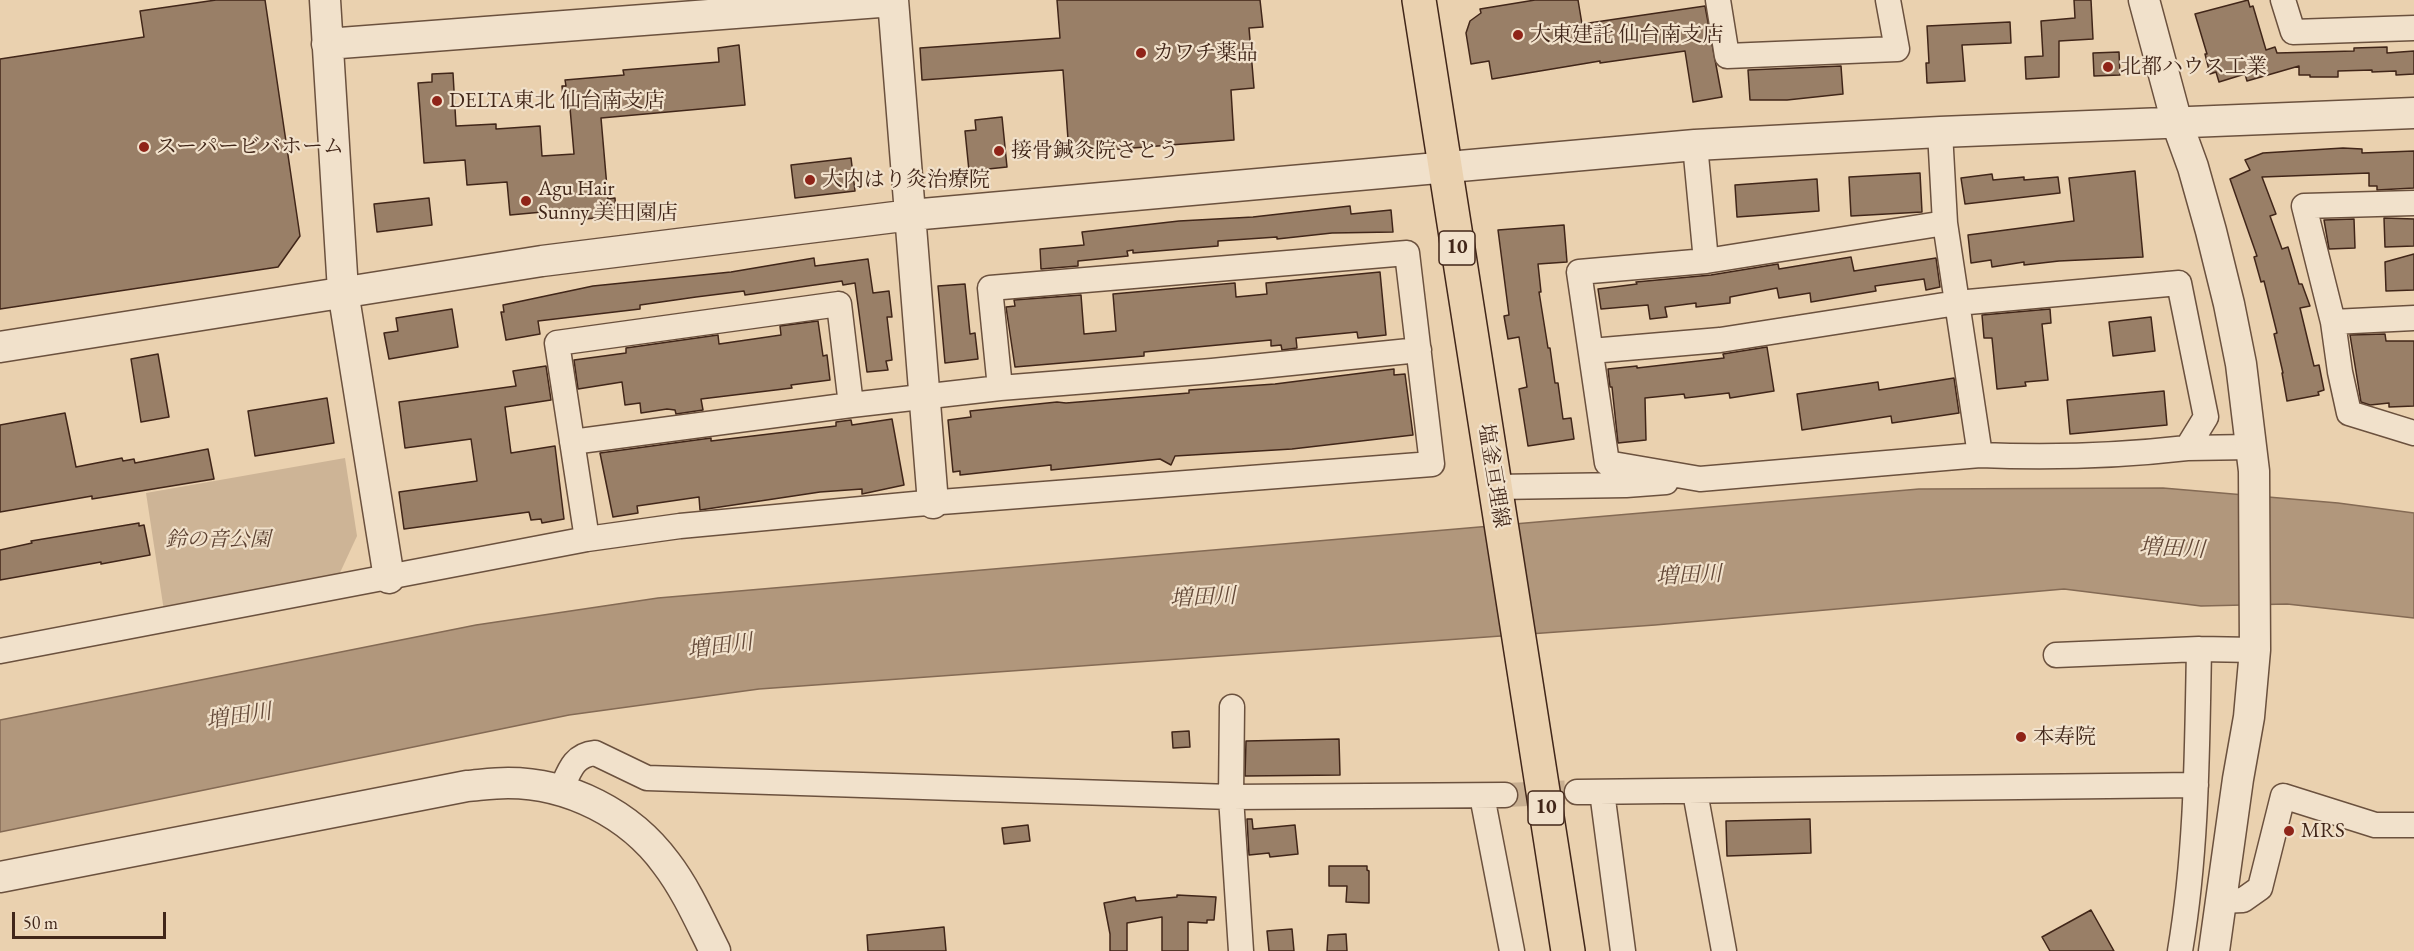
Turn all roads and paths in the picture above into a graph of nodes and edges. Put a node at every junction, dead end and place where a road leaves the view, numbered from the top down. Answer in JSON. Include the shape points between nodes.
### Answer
{"nodes":[{"id":1,"x":325,"y":0,"type":"edge"},
{"id":2,"x":1419,"y":0,"type":"edge"},
{"id":3,"x":1718,"y":0,"type":"edge"},
{"id":4,"x":1888,"y":0,"type":"edge"},
{"id":5,"x":2144,"y":0,"type":"edge"},
{"id":6,"x":2283,"y":0,"type":"edge"},
{"id":7,"x":893,"y":1,"type":"edge"},
{"id":8,"x":2414,"y":28,"type":"edge"},
{"id":9,"x":327,"y":44,"type":"junction"},
{"id":10,"x":2414,"y":113,"type":"edge"},
{"id":11,"x":2177,"y":123,"type":"junction"},
{"id":12,"x":1940,"y":132,"type":"junction"},
{"id":13,"x":1695,"y":145,"type":"junction"},
{"id":14,"x":1445,"y":166,"type":"junction"},
{"id":15,"x":2414,"y":203,"type":"edge"},
{"id":16,"x":910,"y":215,"type":"junction"},
{"id":17,"x":1945,"y":223,"type":"junction"},
{"id":18,"x":1706,"y":261,"type":"junction"},
{"id":19,"x":343,"y":291,"type":"junction"},
{"id":20,"x":1957,"y":303,"type":"junction"},
{"id":21,"x":2414,"y":318,"type":"edge"},
{"id":22,"x":2333,"y":322,"type":"junction"},
{"id":23,"x":0,"y":347,"type":"edge"},
{"id":24,"x":1419,"y":350,"type":"junction"},
{"id":25,"x":1591,"y":351,"type":"junction"},
{"id":26,"x":1000,"y":388,"type":"junction"},
{"id":27,"x":925,"y":395,"type":"junction"},
{"id":28,"x":851,"y":405,"type":"junction"},
{"id":29,"x":2414,"y":433,"type":"edge"},
{"id":30,"x":572,"y":442,"type":"junction"},
{"id":31,"x":2187,"y":448,"type":"junction"},
{"id":32,"x":1980,"y":455,"type":"junction"},
{"id":33,"x":2253,"y":459,"type":"junction"},
{"id":34,"x":1700,"y":479,"type":"junction"},
{"id":35,"x":1495,"y":491,"type":"junction"},
{"id":36,"x":933,"y":503,"type":"junction"},
{"id":37,"x":587,"y":539,"type":"junction"},
{"id":38,"x":389,"y":578,"type":"junction"},
{"id":39,"x":2255,"y":639,"type":"junction"},
{"id":40,"x":2199,"y":650,"type":"junction"},
{"id":41,"x":0,"y":651,"type":"edge"},
{"id":42,"x":2056,"y":655,"type":"dead end"},
{"id":43,"x":1232,"y":707,"type":"dead end"},
{"id":44,"x":2196,"y":785,"type":"junction"},
{"id":45,"x":561,"y":790,"type":"junction"},
{"id":46,"x":1577,"y":792,"type":"tunnel mouth"},
{"id":47,"x":1602,"y":792,"type":"junction"},
{"id":48,"x":1695,"y":792,"type":"junction"},
{"id":49,"x":1231,"y":797,"type":"junction"},
{"id":50,"x":2414,"y":825,"type":"edge"},
{"id":51,"x":0,"y":877,"type":"edge"},
{"id":52,"x":2220,"y":901,"type":"junction"},
{"id":53,"x":715,"y":951,"type":"edge"},
{"id":54,"x":1241,"y":951,"type":"edge"},
{"id":55,"x":1512,"y":951,"type":"edge"},
{"id":56,"x":1568,"y":951,"type":"edge"},
{"id":57,"x":1623,"y":951,"type":"edge"},
{"id":58,"x":1724,"y":951,"type":"edge"},
{"id":59,"x":2180,"y":951,"type":"edge"},
{"id":60,"x":2214,"y":951,"type":"edge"}],
"edges":[{"from":1,"to":9,"type":"street"},
{"from":2,"to":14,"type":"main road","name":"塩釜亘理線","number":"10"},
{"from":3,"to":4,"type":"street","via":[[1727,56],[1897,49]]},
{"from":5,"to":11,"type":"street"},
{"from":6,"to":8,"type":"street","via":[[2293,32]]},
{"from":7,"to":9,"type":"street"},
{"from":7,"to":16,"type":"street"},
{"from":9,"to":19,"type":"street"},
{"from":10,"to":11,"type":"street"},
{"from":11,"to":12,"type":"street"},
{"from":11,"to":33,"type":"street","via":[[2193,167],[2229,304]]},
{"from":12,"to":13,"type":"street"},
{"from":12,"to":17,"type":"street"},
{"from":13,"to":14,"type":"street"},
{"from":13,"to":18,"type":"street"},
{"from":14,"to":16,"type":"street"},
{"from":14,"to":35,"type":"main road","name":"塩釜亘理線","number":"10"},
{"from":15,"to":22,"type":"street","via":[[2304,206]]},
{"from":16,"to":19,"type":"street","via":[[542,261]]},
{"from":16,"to":27,"type":"street"},
{"from":17,"to":18,"type":"street"},
{"from":17,"to":20,"type":"street"},
{"from":18,"to":25,"type":"street","via":[[1580,272]]},
{"from":19,"to":23,"type":"street"},
{"from":19,"to":38,"type":"street"},
{"from":20,"to":25,"type":"street","via":[[1720,340]]},
{"from":20,"to":31,"type":"street","via":[[2179,283],[2206,417]]},
{"from":20,"to":32,"type":"street"},
{"from":21,"to":22,"type":"street"},
{"from":22,"to":29,"type":"street","via":[[2349,413]]},
{"from":24,"to":26,"type":"street"},
{"from":24,"to":26,"type":"street","via":[[1407,253],[1125,275],[990,288]]},
{"from":24,"to":36,"type":"street","via":[[1432,464]]},
{"from":25,"to":34,"type":"street","via":[[1607,463]]},
{"from":26,"to":27,"type":"street"},
{"from":27,"to":28,"type":"street"},
{"from":27,"to":36,"type":"street"},
{"from":28,"to":30,"type":"street"},
{"from":28,"to":30,"type":"street","via":[[839,304],[557,343]]},
{"from":30,"to":37,"type":"street"},
{"from":31,"to":32,"type":"street","via":[[2056,458]]},
{"from":31,"to":33,"type":"street"},
{"from":32,"to":34,"type":"street"},
{"from":33,"to":39,"type":"street"},
{"from":34,"to":35,"type":"street"},
{"from":35,"to":56,"type":"main road","name":"塩釜亘理線","number":"10"},
{"from":36,"to":37,"type":"street","via":[[680,526]]},
{"from":37,"to":38,"type":"street"},
{"from":38,"to":41,"type":"street"},
{"from":39,"to":40,"type":"street"},
{"from":39,"to":52,"type":"street","via":[[2249,717]]},
{"from":40,"to":42,"type":"street"},
{"from":40,"to":44,"type":"street"},
{"from":43,"to":49,"type":"street"},
{"from":44,"to":48,"type":"street"},
{"from":44,"to":59,"type":"street"},
{"from":45,"to":49,"type":"street","via":[[577,759],[595,753],[647,778]]},
{"from":45,"to":51,"type":"street","via":[[507,783],[467,786]]},
{"from":45,"to":53,"type":"street","via":[[596,804],[648,840],[682,886]]},
{"from":46,"to":47,"type":"street"},
{"from":47,"to":48,"type":"street"},
{"from":47,"to":57,"type":"street"},
{"from":48,"to":58,"type":"street"},
{"from":49,"to":54,"type":"street"},
{"from":49,"to":55,"type":"street","via":[[1493,795]]},
{"from":50,"to":52,"type":"street","via":[[2375,825],[2283,796],[2260,888],[2243,900]]},
{"from":52,"to":60,"type":"street"}]}
